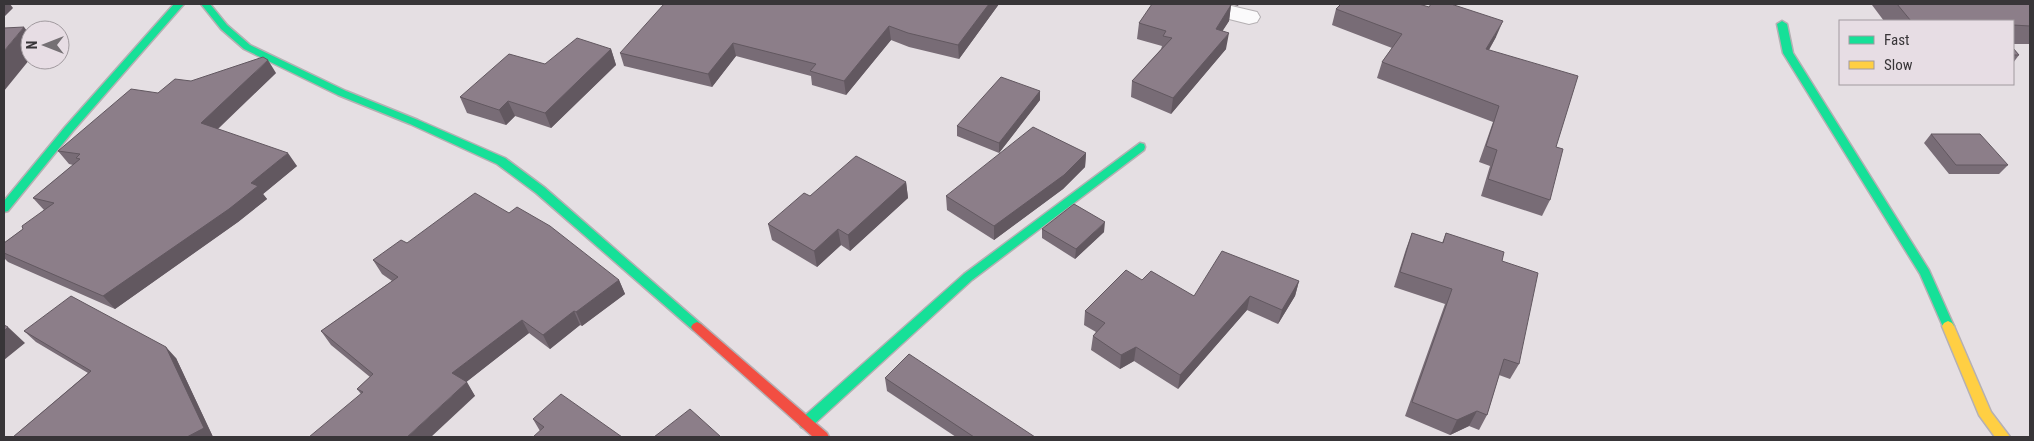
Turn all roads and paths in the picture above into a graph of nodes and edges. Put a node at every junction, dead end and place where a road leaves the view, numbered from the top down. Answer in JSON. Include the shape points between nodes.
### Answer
{"nodes":[{"id":1,"x":180,"y":4,"type":"edge"},
{"id":2,"x":205,"y":4,"type":"edge"},
{"id":3,"x":1197,"y":4,"type":"edge"},
{"id":4,"x":1249,"y":17,"type":"dead end"},
{"id":5,"x":1782,"y":24,"type":"dead end"},
{"id":6,"x":1140,"y":147,"type":"dead end"},
{"id":7,"x":4,"y":208,"type":"edge"},
{"id":8,"x":806,"y":424,"type":"junction"},
{"id":9,"x":822,"y":437,"type":"edge"},
{"id":10,"x":2003,"y":437,"type":"edge"}],
"edges":[{"from":1,"to":7,"type":"street"},
{"from":2,"to":8,"type":"street","via":[[247,47],[342,93],[501,162],[540,190]]},
{"from":3,"to":4,"type":"street"},
{"from":5,"to":10,"type":"street","via":[[1788,54],[1925,273],[1986,414]]},
{"from":6,"to":8,"type":"street","via":[[968,277]]},
{"from":8,"to":9,"type":"street"}]}
